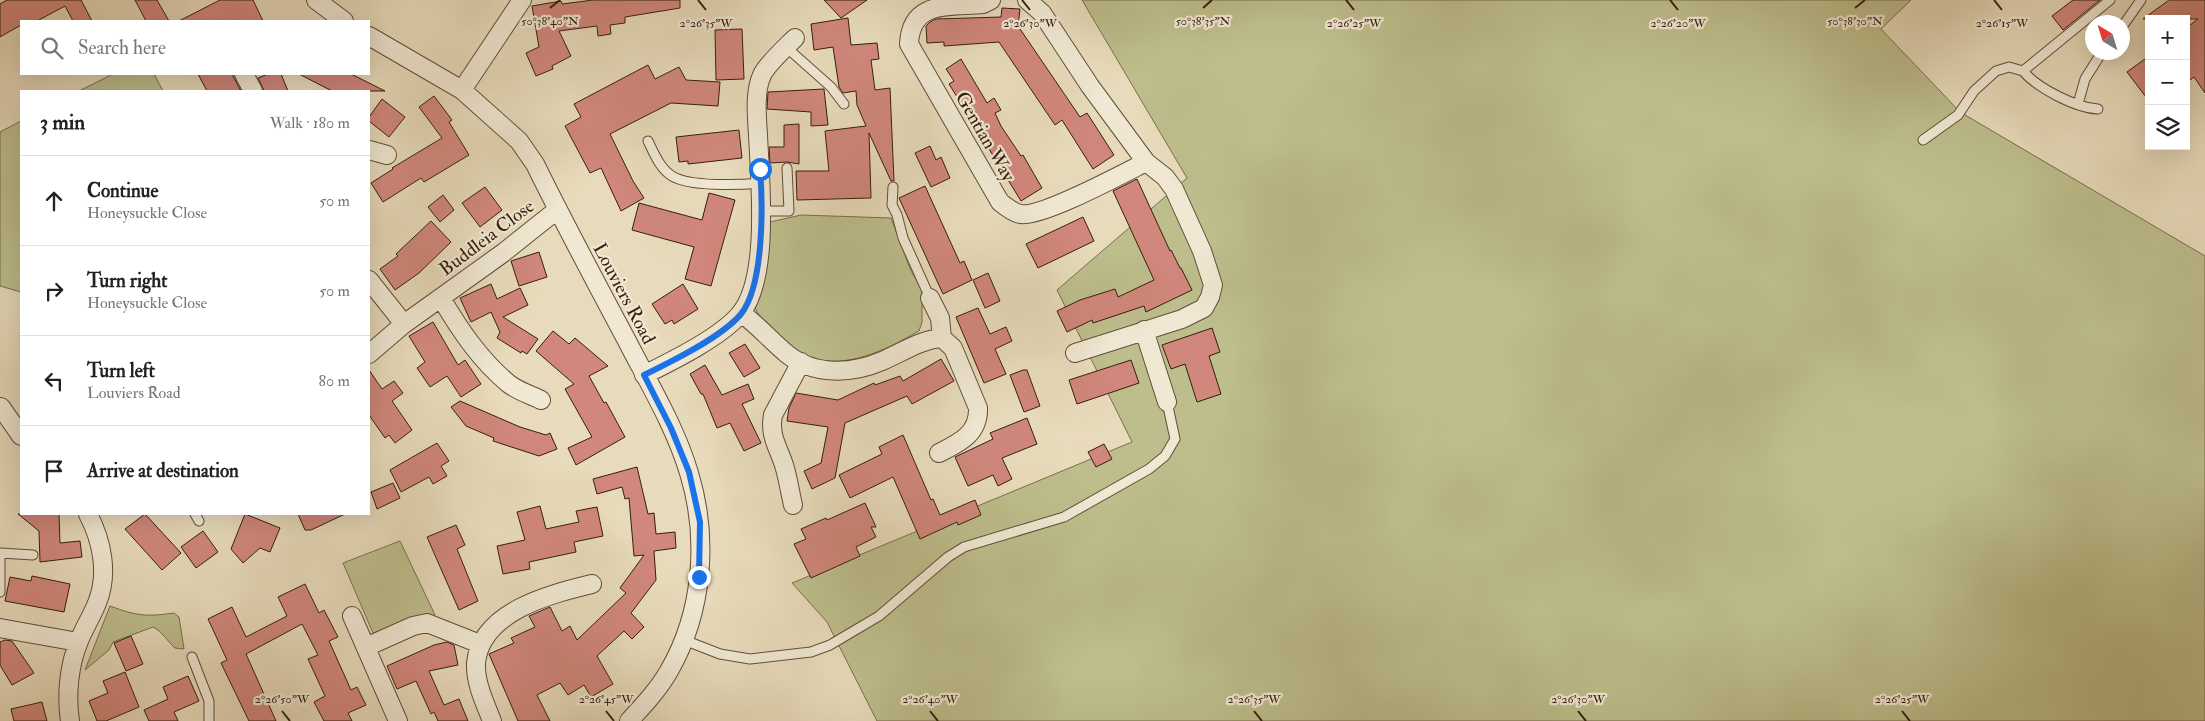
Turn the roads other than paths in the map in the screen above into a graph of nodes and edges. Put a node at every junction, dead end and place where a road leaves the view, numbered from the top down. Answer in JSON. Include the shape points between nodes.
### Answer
{"nodes":[{"id":1,"x":316,"y":0,"type":"edge"},
{"id":2,"x":522,"y":0,"type":"edge"},
{"id":3,"x":991,"y":0,"type":"edge"},
{"id":4,"x":1027,"y":0,"type":"edge"},
{"id":5,"x":2110,"y":0,"type":"edge"},
{"id":6,"x":2140,"y":0,"type":"edge"},
{"id":7,"x":2130,"y":15,"type":"edge"},
{"id":8,"x":343,"y":20,"type":"edge"},
{"id":9,"x":370,"y":37,"type":"edge"},
{"id":10,"x":791,"y":42,"type":"joint"},
{"id":11,"x":2097,"y":60,"type":"edge"},
{"id":12,"x":2023,"y":71,"type":"junction"},
{"id":13,"x":245,"y":75,"type":"edge"},
{"id":14,"x":252,"y":90,"type":"edge"},
{"id":15,"x":462,"y":90,"type":"junction"},
{"id":16,"x":844,"y":104,"type":"dead end"},
{"id":17,"x":2078,"y":104,"type":"junction"},
{"id":18,"x":2098,"y":109,"type":"dead end"},
{"id":19,"x":1923,"y":140,"type":"dead end"},
{"id":20,"x":648,"y":141,"type":"dead end"},
{"id":21,"x":370,"y":150,"type":"edge"},
{"id":22,"x":387,"y":155,"type":"dead end"},
{"id":23,"x":1146,"y":162,"type":"junction"},
{"id":24,"x":787,"y":168,"type":"dead end"},
{"id":25,"x":761,"y":183,"type":"junction"},
{"id":26,"x":893,"y":187,"type":"dead end"},
{"id":27,"x":557,"y":210,"type":"junction"},
{"id":28,"x":760,"y":212,"type":"junction"},
{"id":29,"x":370,"y":281,"type":"edge"},
{"id":30,"x":441,"y":298,"type":"junction"},
{"id":31,"x":930,"y":298,"type":"joint"},
{"id":32,"x":741,"y":313,"type":"junction"},
{"id":33,"x":404,"y":324,"type":"junction"},
{"id":34,"x":1144,"y":330,"type":"junction"},
{"id":35,"x":942,"y":338,"type":"junction"},
{"id":36,"x":370,"y":353,"type":"edge"},
{"id":37,"x":1075,"y":353,"type":"dead end"},
{"id":38,"x":801,"y":362,"type":"junction"},
{"id":39,"x":644,"y":375,"type":"junction"},
{"id":40,"x":540,"y":400,"type":"dead end"},
{"id":41,"x":1167,"y":402,"type":"joint"},
{"id":42,"x":1,"y":407,"type":"edge"},
{"id":43,"x":20,"y":435,"type":"edge"},
{"id":44,"x":939,"y":453,"type":"dead end"},
{"id":45,"x":793,"y":505,"type":"dead end"},
{"id":46,"x":88,"y":515,"type":"edge"},
{"id":47,"x":0,"y":555,"type":"edge"},
{"id":48,"x":33,"y":555,"type":"dead end"},
{"id":49,"x":592,"y":584,"type":"dead end"},
{"id":50,"x":0,"y":592,"type":"edge"},
{"id":51,"x":352,"y":616,"type":"dead end"},
{"id":52,"x":0,"y":628,"type":"edge"},
{"id":53,"x":684,"y":640,"type":"junction"},
{"id":54,"x":78,"y":642,"type":"junction"},
{"id":55,"x":480,"y":644,"type":"junction"},
{"id":56,"x":366,"y":647,"type":"junction"},
{"id":57,"x":192,"y":657,"type":"dead end"},
{"id":58,"x":70,"y":721,"type":"edge"},
{"id":59,"x":209,"y":721,"type":"edge"},
{"id":60,"x":398,"y":721,"type":"edge"},
{"id":61,"x":492,"y":721,"type":"edge"},
{"id":62,"x":628,"y":721,"type":"edge"}],
"edges":[{"from":1,"to":8,"type":"street"},
{"from":2,"to":15,"type":"street"},
{"from":3,"to":23,"type":"street","name":"Gentian Way","via":[[983,4],[927,10],[912,23],[909,44],[1000,202],[1020,214],[1032,213]]},
{"from":4,"to":23,"type":"street","via":[[1042,13]]},
{"from":5,"to":12,"type":"lane"},
{"from":6,"to":7,"type":"lane"},
{"from":9,"to":15,"type":"street","name":"Louviers Road"},
{"from":10,"to":16,"type":"lane"},
{"from":10,"to":25,"type":"street","via":[[762,75],[758,93]]},
{"from":11,"to":17,"type":"lane","via":[[2085,79]]},
{"from":12,"to":17,"type":"lane","via":[[2052,94]]},
{"from":12,"to":19,"type":"lane","via":[[2009,67],[1996,71],[1974,91],[1958,115]]},
{"from":13,"to":14,"type":"street"},
{"from":15,"to":27,"type":"street","name":"Louviers Road","via":[[519,141],[535,164]]},
{"from":17,"to":18,"type":"lane"},
{"from":20,"to":25,"type":"lane","via":[[661,166],[673,177],[721,185]]},
{"from":21,"to":22,"type":"street"},
{"from":23,"to":34,"type":"street","via":[[1174,189],[1202,251],[1213,286],[1204,308],[1182,319]]},
{"from":24,"to":28,"type":"lane","via":[[789,211]]},
{"from":25,"to":28,"type":"street"},
{"from":26,"to":31,"type":"lane","via":[[892,206]]},
{"from":27,"to":30,"type":"street","name":"Buddleia Close"},
{"from":27,"to":39,"type":"street","name":"Louviers Road"},
{"from":28,"to":32,"type":"street","via":[[755,280]]},
{"from":29,"to":33,"type":"street"},
{"from":30,"to":33,"type":"street","name":"Buddleia Close"},
{"from":30,"to":40,"type":"street","name":"Buddleia Close","via":[[463,335],[483,358],[510,385]]},
{"from":31,"to":35,"type":"street","via":[[940,318]]},
{"from":32,"to":38,"type":"street"},
{"from":32,"to":39,"type":"street","via":[[703,342]]},
{"from":33,"to":36,"type":"street","name":"Buddleia Close"},
{"from":34,"to":37,"type":"street"},
{"from":34,"to":41,"type":"street"},
{"from":35,"to":38,"type":"street","via":[[926,341],[871,366],[847,372],[825,370]]},
{"from":35,"to":44,"type":"street","via":[[953,348],[978,408],[978,419],[966,438]]},
{"from":38,"to":45,"type":"street","via":[[771,424]]},
{"from":39,"to":53,"type":"street","name":"Louviers Road","via":[[689,472],[700,522],[699,577],[694,611]]},
{"from":41,"to":53,"type":"lane","via":[[1175,439],[1165,456],[1149,469],[1064,518],[964,547],[879,616],[830,645],[811,652],[750,659],[720,654]]},
{"from":42,"to":43,"type":"street"},
{"from":46,"to":54,"type":"street","via":[[102,549],[103,578],[98,602]]},
{"from":47,"to":48,"type":"lane"},
{"from":47,"to":50,"type":"lane"},
{"from":49,"to":55,"type":"street","via":[[556,593],[504,618]]},
{"from":51,"to":56,"type":"street"},
{"from":52,"to":54,"type":"street"},
{"from":53,"to":62,"type":"street","name":"Louviers Road","via":[[669,671],[647,702]]},
{"from":54,"to":58,"type":"street","via":[[68,695]]},
{"from":55,"to":56,"type":"street","via":[[427,622]]},
{"from":55,"to":61,"type":"street","via":[[476,663],[478,685]]},
{"from":56,"to":60,"type":"street"},
{"from":57,"to":59,"type":"lane","via":[[209,701]]}]}
